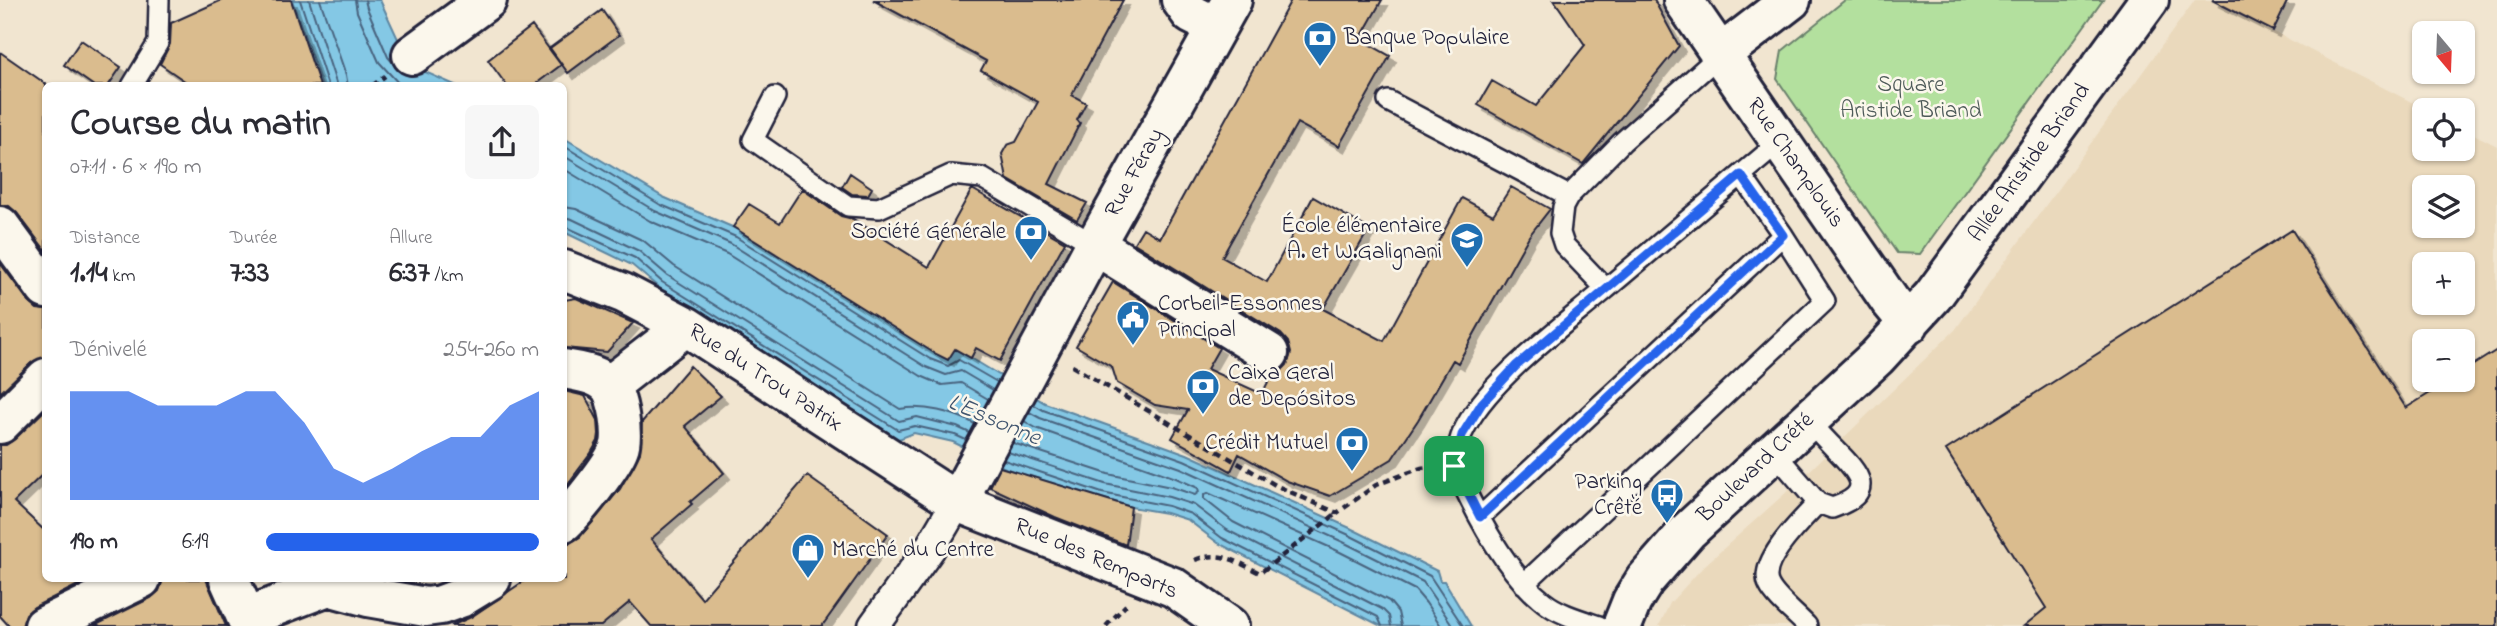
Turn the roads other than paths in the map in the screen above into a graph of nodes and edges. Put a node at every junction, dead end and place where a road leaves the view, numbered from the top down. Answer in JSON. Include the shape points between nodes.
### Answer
{"nodes":[{"id":1,"x":159,"y":0,"type":"edge"},
{"id":2,"x":487,"y":0,"type":"edge"},
{"id":3,"x":1181,"y":0,"type":"edge"},
{"id":4,"x":1683,"y":0,"type":"edge"},
{"id":5,"x":1791,"y":0,"type":"edge"},
{"id":6,"x":2149,"y":0,"type":"edge"},
{"id":7,"x":1224,"y":13,"type":"edge"},
{"id":8,"x":1721,"y":54,"type":"junction"},
{"id":9,"x":412,"y":55,"type":"dead end"},
{"id":10,"x":134,"y":82,"type":"edge"},
{"id":11,"x":775,"y":97,"type":"dead end"},
{"id":12,"x":1388,"y":101,"type":"dead end"},
{"id":13,"x":1780,"y":142,"type":"junction"},
{"id":14,"x":1741,"y":175,"type":"junction"},
{"id":15,"x":1569,"y":196,"type":"junction"},
{"id":16,"x":0,"y":226,"type":"edge"},
{"id":17,"x":1783,"y":235,"type":"junction"},
{"id":18,"x":1095,"y":245,"type":"junction"},
{"id":19,"x":567,"y":271,"type":"edge"},
{"id":20,"x":42,"y":282,"type":"edge"},
{"id":21,"x":1606,"y":289,"type":"junction"},
{"id":22,"x":1909,"y":324,"type":"junction"},
{"id":23,"x":686,"y":326,"type":"junction"},
{"id":24,"x":1269,"y":353,"type":"dead end"},
{"id":25,"x":567,"y":370,"type":"edge"},
{"id":26,"x":42,"y":382,"type":"edge"},
{"id":27,"x":609,"y":386,"type":"junction"},
{"id":28,"x":1808,"y":420,"type":"junction"},
{"id":29,"x":0,"y":424,"type":"edge"},
{"id":30,"x":1774,"y":452,"type":"junction"},
{"id":31,"x":957,"y":502,"type":"junction"},
{"id":32,"x":1818,"y":503,"type":"junction"},
{"id":33,"x":1480,"y":517,"type":"junction"},
{"id":34,"x":567,"y":518,"type":"edge"},
{"id":35,"x":135,"y":582,"type":"edge"},
{"id":36,"x":230,"y":582,"type":"edge"},
{"id":37,"x":327,"y":582,"type":"edge"},
{"id":38,"x":486,"y":582,"type":"edge"},
{"id":39,"x":1524,"y":584,"type":"junction"},
{"id":40,"x":405,"y":614,"type":"edge"},
{"id":41,"x":248,"y":621,"type":"edge"},
{"id":42,"x":44,"y":626,"type":"edge"},
{"id":43,"x":874,"y":626,"type":"edge"},
{"id":44,"x":1228,"y":626,"type":"edge"},
{"id":45,"x":1599,"y":626,"type":"edge"},
{"id":46,"x":1622,"y":626,"type":"edge"},
{"id":47,"x":1807,"y":626,"type":"edge"}],
"edges":[{"from":1,"to":10,"type":"lane","via":[[158,43]]},
{"from":2,"to":9,"type":"street"},
{"from":3,"to":7,"type":"street","via":[[1191,14]]},
{"from":4,"to":8,"type":"street","name":"Rue Champlouis"},
{"from":5,"to":8,"type":"street"},
{"from":6,"to":22,"type":"street","name":"Allée Aristide Briand"},
{"from":7,"to":18,"type":"street","name":"Rue Féray"},
{"from":8,"to":13,"type":"street","name":"Rue Champlouis"},
{"from":8,"to":15,"type":"lane"},
{"from":11,"to":18,"type":"lane","via":[[752,140],[848,206],[879,208],[951,176],[982,178]]},
{"from":12,"to":15,"type":"lane"},
{"from":13,"to":14,"type":"lane"},
{"from":13,"to":22,"type":"street","name":"Rue Champlouis"},
{"from":14,"to":17,"type":"lane"},
{"from":14,"to":21,"type":"lane"},
{"from":15,"to":21,"type":"lane","via":[[1560,220],[1564,244]]},
{"from":16,"to":20,"type":"street"},
{"from":17,"to":33,"type":"lane"},
{"from":17,"to":39,"type":"lane","via":[[1825,301]]},
{"from":18,"to":24,"type":"street"},
{"from":18,"to":31,"type":"street","name":"Rue Féray"},
{"from":19,"to":23,"type":"street","name":"Rue du Trou Patrix","via":[[623,293]]},
{"from":21,"to":33,"type":"lane","via":[[1516,366],[1482,403],[1462,435],[1454,466]]},
{"from":22,"to":28,"type":"street","name":"Boulevard Crété"},
{"from":23,"to":27,"type":"street"},
{"from":23,"to":31,"type":"street","name":"Rue du Trou Patrix"},
{"from":25,"to":27,"type":"street","via":[[590,374]]},
{"from":26,"to":29,"type":"street"},
{"from":27,"to":34,"type":"street","via":[[620,417],[620,448]]},
{"from":28,"to":30,"type":"street","name":"Boulevard Crété"},
{"from":28,"to":32,"type":"lane","via":[[1860,480],[1858,492],[1848,503],[1832,509]]},
{"from":30,"to":32,"type":"lane"},
{"from":30,"to":46,"type":"street","name":"Boulevard Crété","via":[[1662,559],[1632,601]]},
{"from":31,"to":43,"type":"street"},
{"from":31,"to":44,"type":"street","name":"Rue des Remparts","via":[[1173,587]]},
{"from":32,"to":47,"type":"lane","via":[[1769,562],[1766,574],[1769,586]]},
{"from":33,"to":39,"type":"lane"},
{"from":35,"to":42,"type":"street"},
{"from":36,"to":41,"type":"street"},
{"from":37,"to":40,"type":"street"},
{"from":37,"to":41,"type":"street"},
{"from":38,"to":40,"type":"street","via":[[460,598]]},
{"from":39,"to":45,"type":"lane","via":[[1545,604]]}]}
